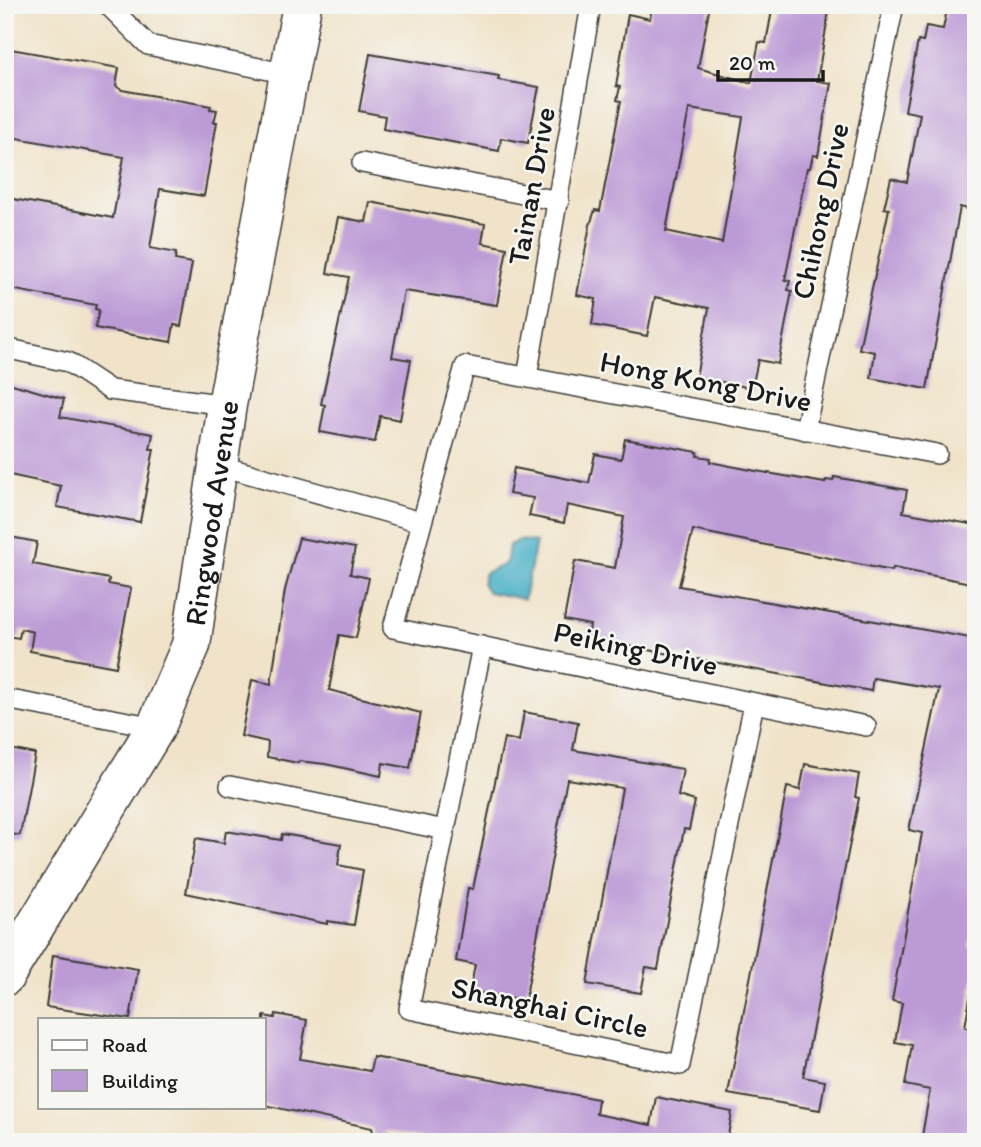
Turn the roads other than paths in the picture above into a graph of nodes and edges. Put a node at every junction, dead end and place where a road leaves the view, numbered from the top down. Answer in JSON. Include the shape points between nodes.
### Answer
{"nodes":[{"id":1,"x":108,"y":5,"type":"edge"},
{"id":2,"x":302,"y":5,"type":"edge"},
{"id":3,"x":591,"y":5,"type":"edge"},
{"id":4,"x":894,"y":5,"type":"edge"},
{"id":5,"x":289,"y":74,"type":"junction"},
{"id":6,"x":362,"y":163,"type":"dead end"},
{"id":7,"x":559,"y":201,"type":"junction"},
{"id":8,"x":5,"y":348,"type":"edge"},
{"id":9,"x":527,"y":377,"type":"junction"},
{"id":10,"x":227,"y":405,"type":"junction"},
{"id":11,"x":805,"y":430,"type":"junction"},
{"id":12,"x":937,"y":454,"type":"dead end"},
{"id":13,"x":218,"y":465,"type":"junction"},
{"id":14,"x":421,"y":522,"type":"junction"},
{"id":15,"x":482,"y":646,"type":"junction"},
{"id":16,"x":5,"y":699,"type":"edge"},
{"id":17,"x":754,"y":703,"type":"junction"},
{"id":18,"x":866,"y":726,"type":"dead end"},
{"id":19,"x":156,"y":727,"type":"junction"},
{"id":20,"x":230,"y":786,"type":"dead end"},
{"id":21,"x":445,"y":830,"type":"junction"},
{"id":22,"x":5,"y":976,"type":"edge"}],
"edges":[{"from":1,"to":5,"type":"lane","via":[[148,45]]},
{"from":2,"to":5,"type":"street","name":"Ringwood Avenue"},
{"from":3,"to":7,"type":"lane","name":"Tainan Drive"},
{"from":4,"to":11,"type":"lane","name":"Chihong Drive"},
{"from":5,"to":10,"type":"street","name":"Ringwood Avenue"},
{"from":6,"to":7,"type":"lane"},
{"from":7,"to":9,"type":"lane","name":"Tainan Drive"},
{"from":8,"to":10,"type":"lane","via":[[68,362],[110,390]]},
{"from":9,"to":11,"type":"lane","name":"Hong Kong Drive"},
{"from":9,"to":14,"type":"lane","name":"Hong Kong Drive","via":[[465,366]]},
{"from":10,"to":13,"type":"street","name":"Ringwood Avenue"},
{"from":11,"to":12,"type":"lane","name":"Hong Kong Drive"},
{"from":13,"to":14,"type":"lane"},
{"from":13,"to":19,"type":"street","name":"Ringwood Avenue","via":[[191,645]]},
{"from":14,"to":15,"type":"lane","name":"Peiking Drive","via":[[393,628]]},
{"from":15,"to":17,"type":"lane","name":"Peiking Drive"},
{"from":15,"to":21,"type":"lane","name":"Shanghai Circle"},
{"from":16,"to":19,"type":"lane"},
{"from":17,"to":18,"type":"lane","name":"Peiking Drive"},
{"from":17,"to":21,"type":"lane","name":"Shanghai Circle","via":[[680,1065],[409,1009]]},
{"from":19,"to":22,"type":"street","name":"Ringwood Avenue"},
{"from":20,"to":21,"type":"lane"}]}
